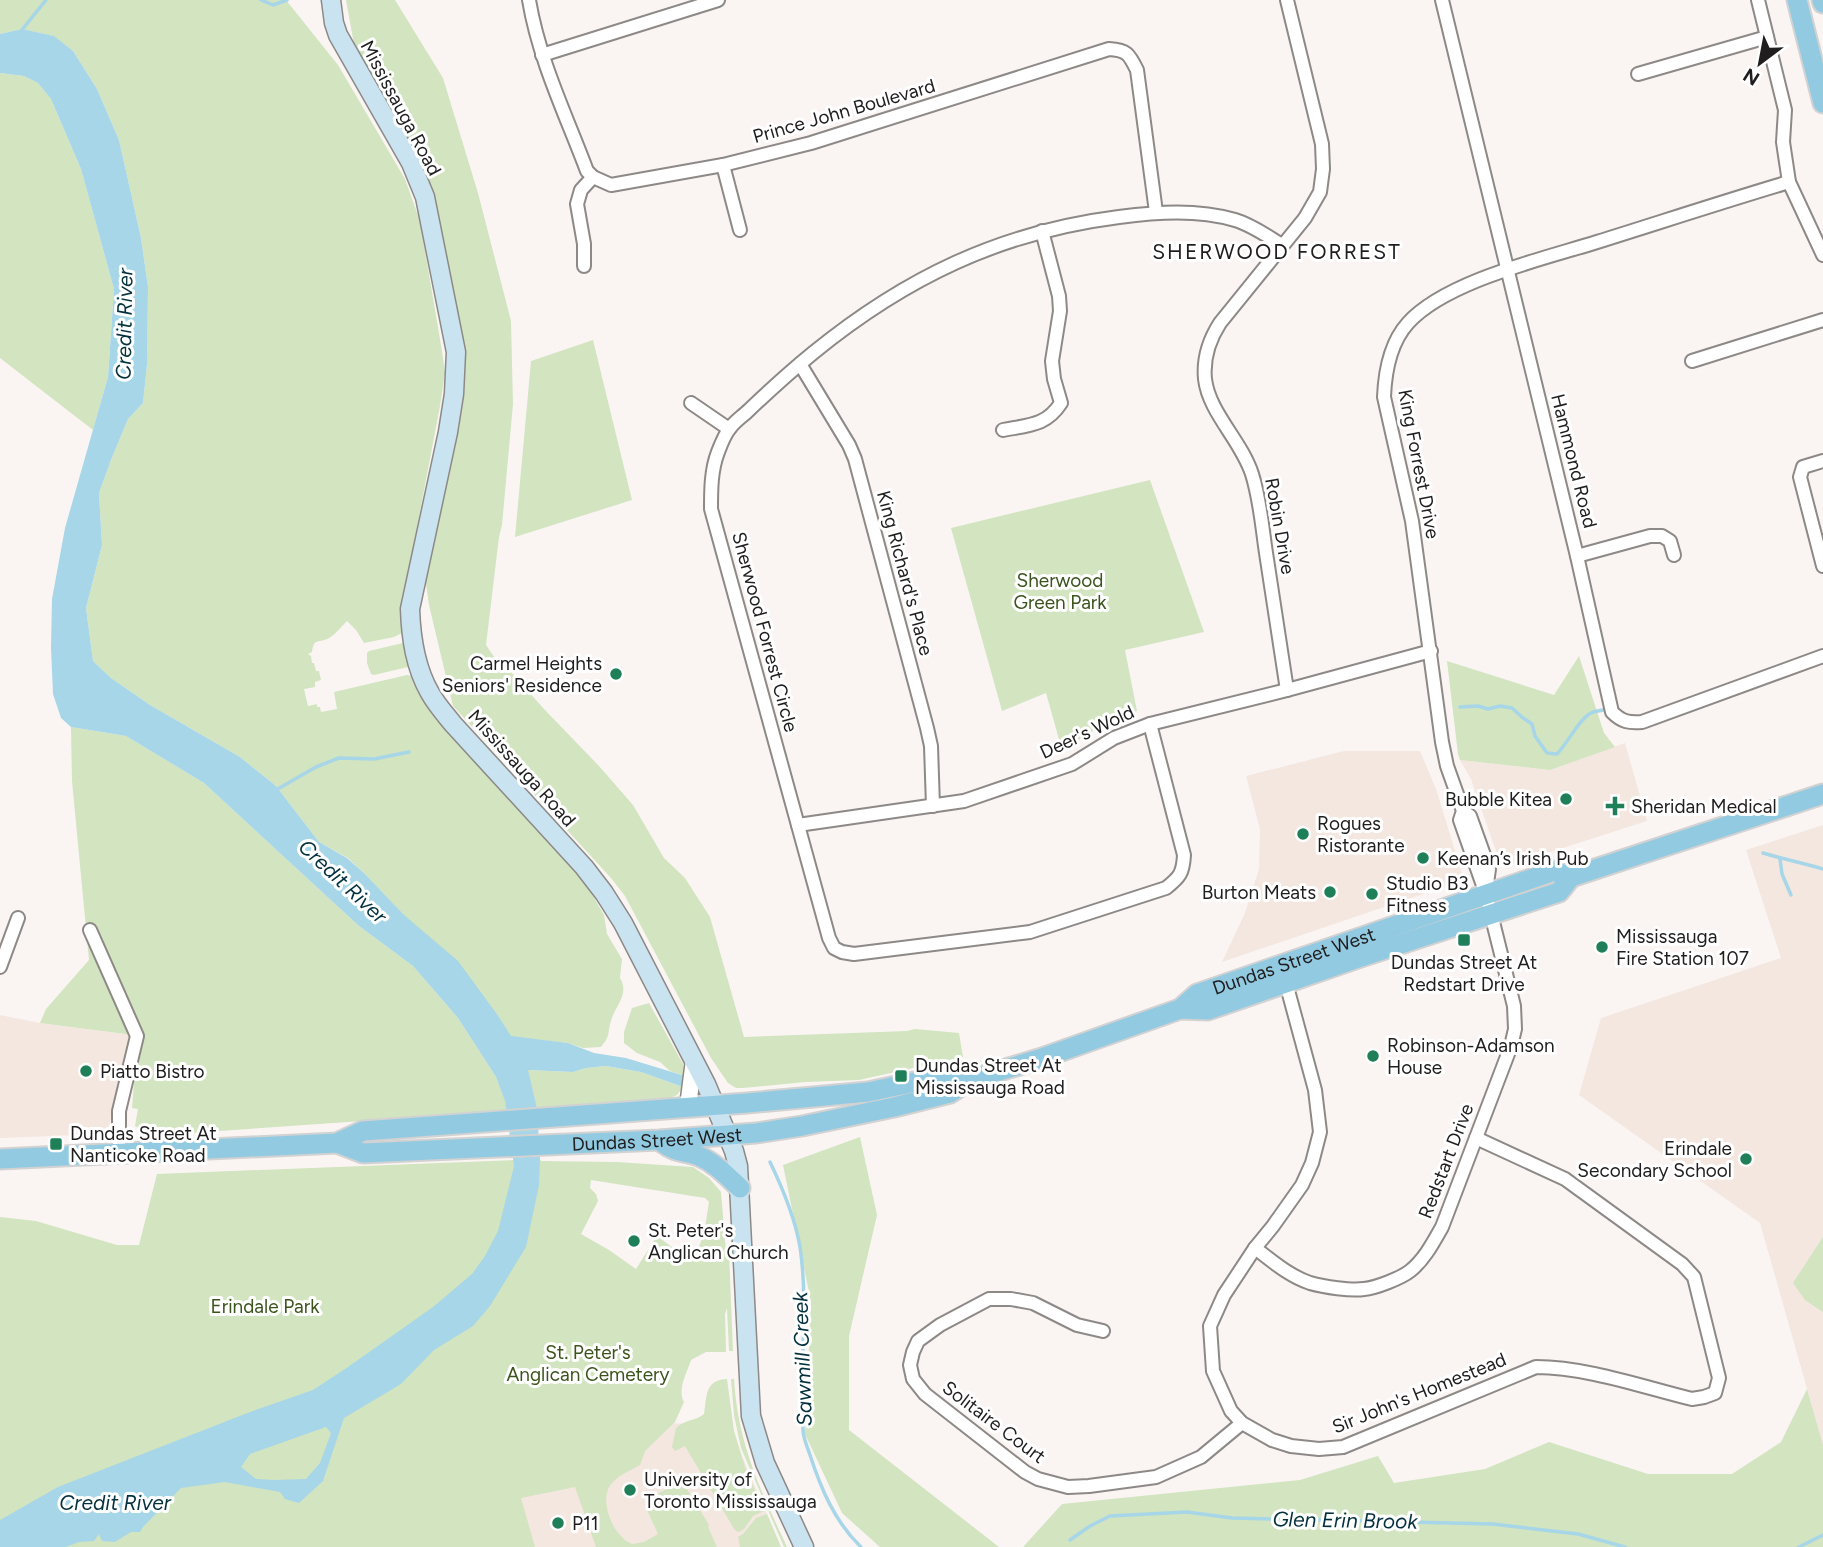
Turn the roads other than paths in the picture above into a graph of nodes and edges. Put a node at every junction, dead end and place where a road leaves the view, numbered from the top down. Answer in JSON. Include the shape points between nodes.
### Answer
{"nodes":[{"id":1,"x":331,"y":0,"type":"edge"},
{"id":2,"x":529,"y":0,"type":"edge"},
{"id":3,"x":719,"y":0,"type":"edge"},
{"id":4,"x":1287,"y":0,"type":"edge"},
{"id":5,"x":1442,"y":0,"type":"edge"},
{"id":6,"x":1758,"y":0,"type":"edge"},
{"id":7,"x":1797,"y":0,"type":"edge"},
{"id":8,"x":1767,"y":37,"type":"junction"},
{"id":9,"x":542,"y":55,"type":"junction"},
{"id":10,"x":1638,"y":74,"type":"dead end"},
{"id":11,"x":1823,"y":103,"type":"edge"},
{"id":12,"x":723,"y":165,"type":"junction"},
{"id":13,"x":593,"y":177,"type":"junction"},
{"id":14,"x":1789,"y":181,"type":"junction"},
{"id":15,"x":1156,"y":212,"type":"junction"},
{"id":16,"x":740,"y":229,"type":"dead end"},
{"id":17,"x":1042,"y":231,"type":"junction"},
{"id":18,"x":1282,"y":244,"type":"junction"},
{"id":19,"x":1823,"y":255,"type":"edge"},
{"id":20,"x":584,"y":266,"type":"dead end"},
{"id":21,"x":1508,"y":270,"type":"junction"},
{"id":22,"x":1823,"y":320,"type":"edge"},
{"id":23,"x":1692,"y":361,"type":"dead end"},
{"id":24,"x":800,"y":363,"type":"junction"},
{"id":25,"x":691,"y":403,"type":"dead end"},
{"id":26,"x":729,"y":429,"type":"junction"},
{"id":27,"x":1003,"y":430,"type":"dead end"},
{"id":28,"x":1823,"y":461,"type":"edge"},
{"id":29,"x":1674,"y":555,"type":"dead end"},
{"id":30,"x":1577,"y":556,"type":"junction"},
{"id":31,"x":1823,"y":566,"type":"edge"},
{"id":32,"x":1431,"y":652,"type":"junction"},
{"id":33,"x":1823,"y":656,"type":"edge"},
{"id":34,"x":1287,"y":690,"type":"junction"},
{"id":35,"x":1150,"y":724,"type":"junction"},
{"id":36,"x":1823,"y":794,"type":"edge"},
{"id":37,"x":933,"y":806,"type":"junction"},
{"id":38,"x":798,"y":825,"type":"junction"},
{"id":39,"x":1571,"y":877,"type":"junction"},
{"id":40,"x":1486,"y":894,"type":"junction"},
{"id":41,"x":1492,"y":914,"type":"junction"},
{"id":42,"x":18,"y":918,"type":"dead end"},
{"id":43,"x":90,"y":930,"type":"dead end"},
{"id":44,"x":0,"y":967,"type":"edge"},
{"id":45,"x":1286,"y":983,"type":"junction"},
{"id":46,"x":1180,"y":1009,"type":"junction"},
{"id":47,"x":694,"y":1060,"type":"junction"},
{"id":48,"x":970,"y":1080,"type":"junction"},
{"id":49,"x":715,"y":1105,"type":"junction"},
{"id":50,"x":688,"y":1106,"type":"junction"},
{"id":51,"x":727,"y":1135,"type":"junction"},
{"id":52,"x":1476,"y":1138,"type":"junction"},
{"id":53,"x":659,"y":1140,"type":"junction"},
{"id":54,"x":337,"y":1143,"type":"junction"},
{"id":55,"x":119,"y":1153,"type":"junction"},
{"id":56,"x":0,"y":1158,"type":"edge"},
{"id":57,"x":740,"y":1188,"type":"junction"},
{"id":58,"x":1255,"y":1248,"type":"junction"},
{"id":59,"x":1103,"y":1331,"type":"dead end"},
{"id":60,"x":1242,"y":1423,"type":"junction"},
{"id":61,"x":804,"y":1547,"type":"edge"}],
"edges":[{"from":1,"to":47,"type":"main road","name":"Mississauga Road","via":[[338,35],[411,163],[425,197],[456,352],[450,419],[410,609],[415,654],[429,692],[441,709],[604,893]]},
{"from":2,"to":9,"type":"street"},
{"from":3,"to":9,"type":"street"},
{"from":4,"to":18,"type":"street","name":"Robin Drive","via":[[1322,144],[1323,169],[1320,192]]},
{"from":5,"to":21,"type":"street","name":"Hammond Road"},
{"from":6,"to":8,"type":"street"},
{"from":7,"to":11,"type":"main road"},
{"from":8,"to":10,"type":"street"},
{"from":8,"to":14,"type":"street","via":[[1785,110],[1783,142]]},
{"from":9,"to":13,"type":"street"},
{"from":12,"to":13,"type":"street","name":"Prince John Boulevard","via":[[611,185]]},
{"from":12,"to":15,"type":"street","name":"Prince John Boulevard","via":[[1121,50],[1137,70]]},
{"from":12,"to":16,"type":"street"},
{"from":13,"to":20,"type":"street","via":[[581,190],[577,204]]},
{"from":14,"to":19,"type":"street"},
{"from":14,"to":21,"type":"street","name":"King Forrest Drive"},
{"from":15,"to":17,"type":"street","name":"Sherwood Forrest Circle"},
{"from":15,"to":18,"type":"street","name":"Sherwood Forrest Circle","via":[[1213,215],[1252,227]]},
{"from":17,"to":24,"type":"street","name":"Sherwood Forrest Circle","via":[[932,272]]},
{"from":17,"to":27,"type":"street","via":[[1059,296],[1052,361],[1061,403],[1046,419]]},
{"from":18,"to":34,"type":"street","name":"Robin Drive","via":[[1212,335],[1205,379],[1211,400],[1247,459],[1257,492]]},
{"from":21,"to":30,"type":"street","name":"Hammond Road"},
{"from":21,"to":32,"type":"street","name":"King Forrest Drive","via":[[1433,301],[1408,323],[1396,341],[1385,379],[1384,397],[1412,521]]},
{"from":22,"to":23,"type":"street"},
{"from":24,"to":26,"type":"street","name":"Sherwood Forrest Circle"},
{"from":24,"to":37,"type":"street","name":"King Richard's Place","via":[[855,459],[927,728]]},
{"from":25,"to":26,"type":"street"},
{"from":26,"to":38,"type":"street","name":"Sherwood Forrest Circle","via":[[713,472],[711,509]]},
{"from":28,"to":31,"type":"street","via":[[1803,467],[1800,477]]},
{"from":29,"to":30,"type":"street","via":[[1670,541],[1650,536]]},
{"from":30,"to":33,"type":"street","name":"Hammond Road","via":[[1612,712],[1623,721],[1642,722]]},
{"from":32,"to":34,"type":"street","name":"Deer's Wold"},
{"from":32,"to":40,"type":"street","name":"King Forrest Drive","via":[[1447,766]]},
{"from":34,"to":35,"type":"street","name":"Deer's Wold"},
{"from":35,"to":37,"type":"street","name":"Deer's Wold","via":[[1114,738],[1072,764],[964,802]]},
{"from":35,"to":38,"type":"street","name":"Sherwood Forrest Circle","via":[[1184,855],[1178,878],[1166,888],[1030,932],[854,954],[834,948]]},
{"from":36,"to":39,"type":"main road","name":"Dundas Street West"},
{"from":37,"to":38,"type":"street","name":"Deer's Wold"},
{"from":39,"to":40,"type":"main road","name":"Dundas Street West","via":[[1554,871]]},
{"from":39,"to":41,"type":"main road","name":"Dundas Street West","via":[[1559,892]]},
{"from":40,"to":41,"type":"street","name":"Redstart Drive"},
{"from":40,"to":46,"type":"main road","name":"Dundas Street West","via":[[1197,994]]},
{"from":41,"to":45,"type":"main road","name":"Dundas Street West"},
{"from":41,"to":52,"type":"street","name":"Redstart Drive","via":[[1514,1006],[1515,1029]]},
{"from":42,"to":44,"type":"street"},
{"from":43,"to":55,"type":"street","via":[[137,1035],[119,1111]]},
{"from":45,"to":46,"type":"main road","name":"Dundas Street West","via":[[1208,1010]]},
{"from":45,"to":58,"type":"street","name":"Sir John's Homestead","via":[[1315,1090],[1320,1132],[1301,1185]]},
{"from":46,"to":48,"type":"main road","name":"Dundas Street West"},
{"from":47,"to":49,"type":"main road","name":"Mississauga Road"},
{"from":47,"to":50,"type":"street"},
{"from":48,"to":49,"type":"main road","name":"Dundas Street West","via":[[943,1076],[868,1092]]},
{"from":48,"to":51,"type":"main road","name":"Dundas Street West","via":[[950,1093],[883,1110]]},
{"from":49,"to":50,"type":"main road","name":"Dundas Street West"},
{"from":49,"to":51,"type":"main road","name":"Mississauga Road"},
{"from":50,"to":54,"type":"main road","name":"Dundas Street West","via":[[363,1131]]},
{"from":51,"to":53,"type":"main road","name":"Dundas Street West"},
{"from":51,"to":57,"type":"main road","name":"Mississauga Road"},
{"from":52,"to":58,"type":"street","name":"Redstart Drive","via":[[1442,1227],[1409,1272],[1364,1290],[1335,1288],[1310,1283]]},
{"from":52,"to":60,"type":"street","name":"Sir John's Homestead","via":[[1565,1179],[1682,1264],[1694,1277],[1719,1378],[1715,1393],[1692,1399],[1556,1367],[1536,1367],[1343,1447],[1291,1446]]},
{"from":53,"to":54,"type":"main road","name":"Dundas Street West","via":[[363,1153]]},
{"from":53,"to":57,"type":"main road","via":[[673,1151],[702,1157]]},
{"from":54,"to":55,"type":"main road","name":"Dundas Street West"},
{"from":55,"to":56,"type":"main road","name":"Dundas Street West"},
{"from":57,"to":61,"type":"main road","name":"Mississauga Road","via":[[751,1416],[765,1463]]},
{"from":58,"to":60,"type":"street","name":"Sir John's Homestead","via":[[1210,1326],[1213,1371],[1231,1411]]},
{"from":59,"to":60,"type":"street","name":"Solitaire Court","via":[[1077,1325],[1033,1303],[989,1299],[918,1341],[910,1365],[913,1379],[925,1394],[1025,1472],[1068,1487],[1156,1477],[1201,1457]]}]}
